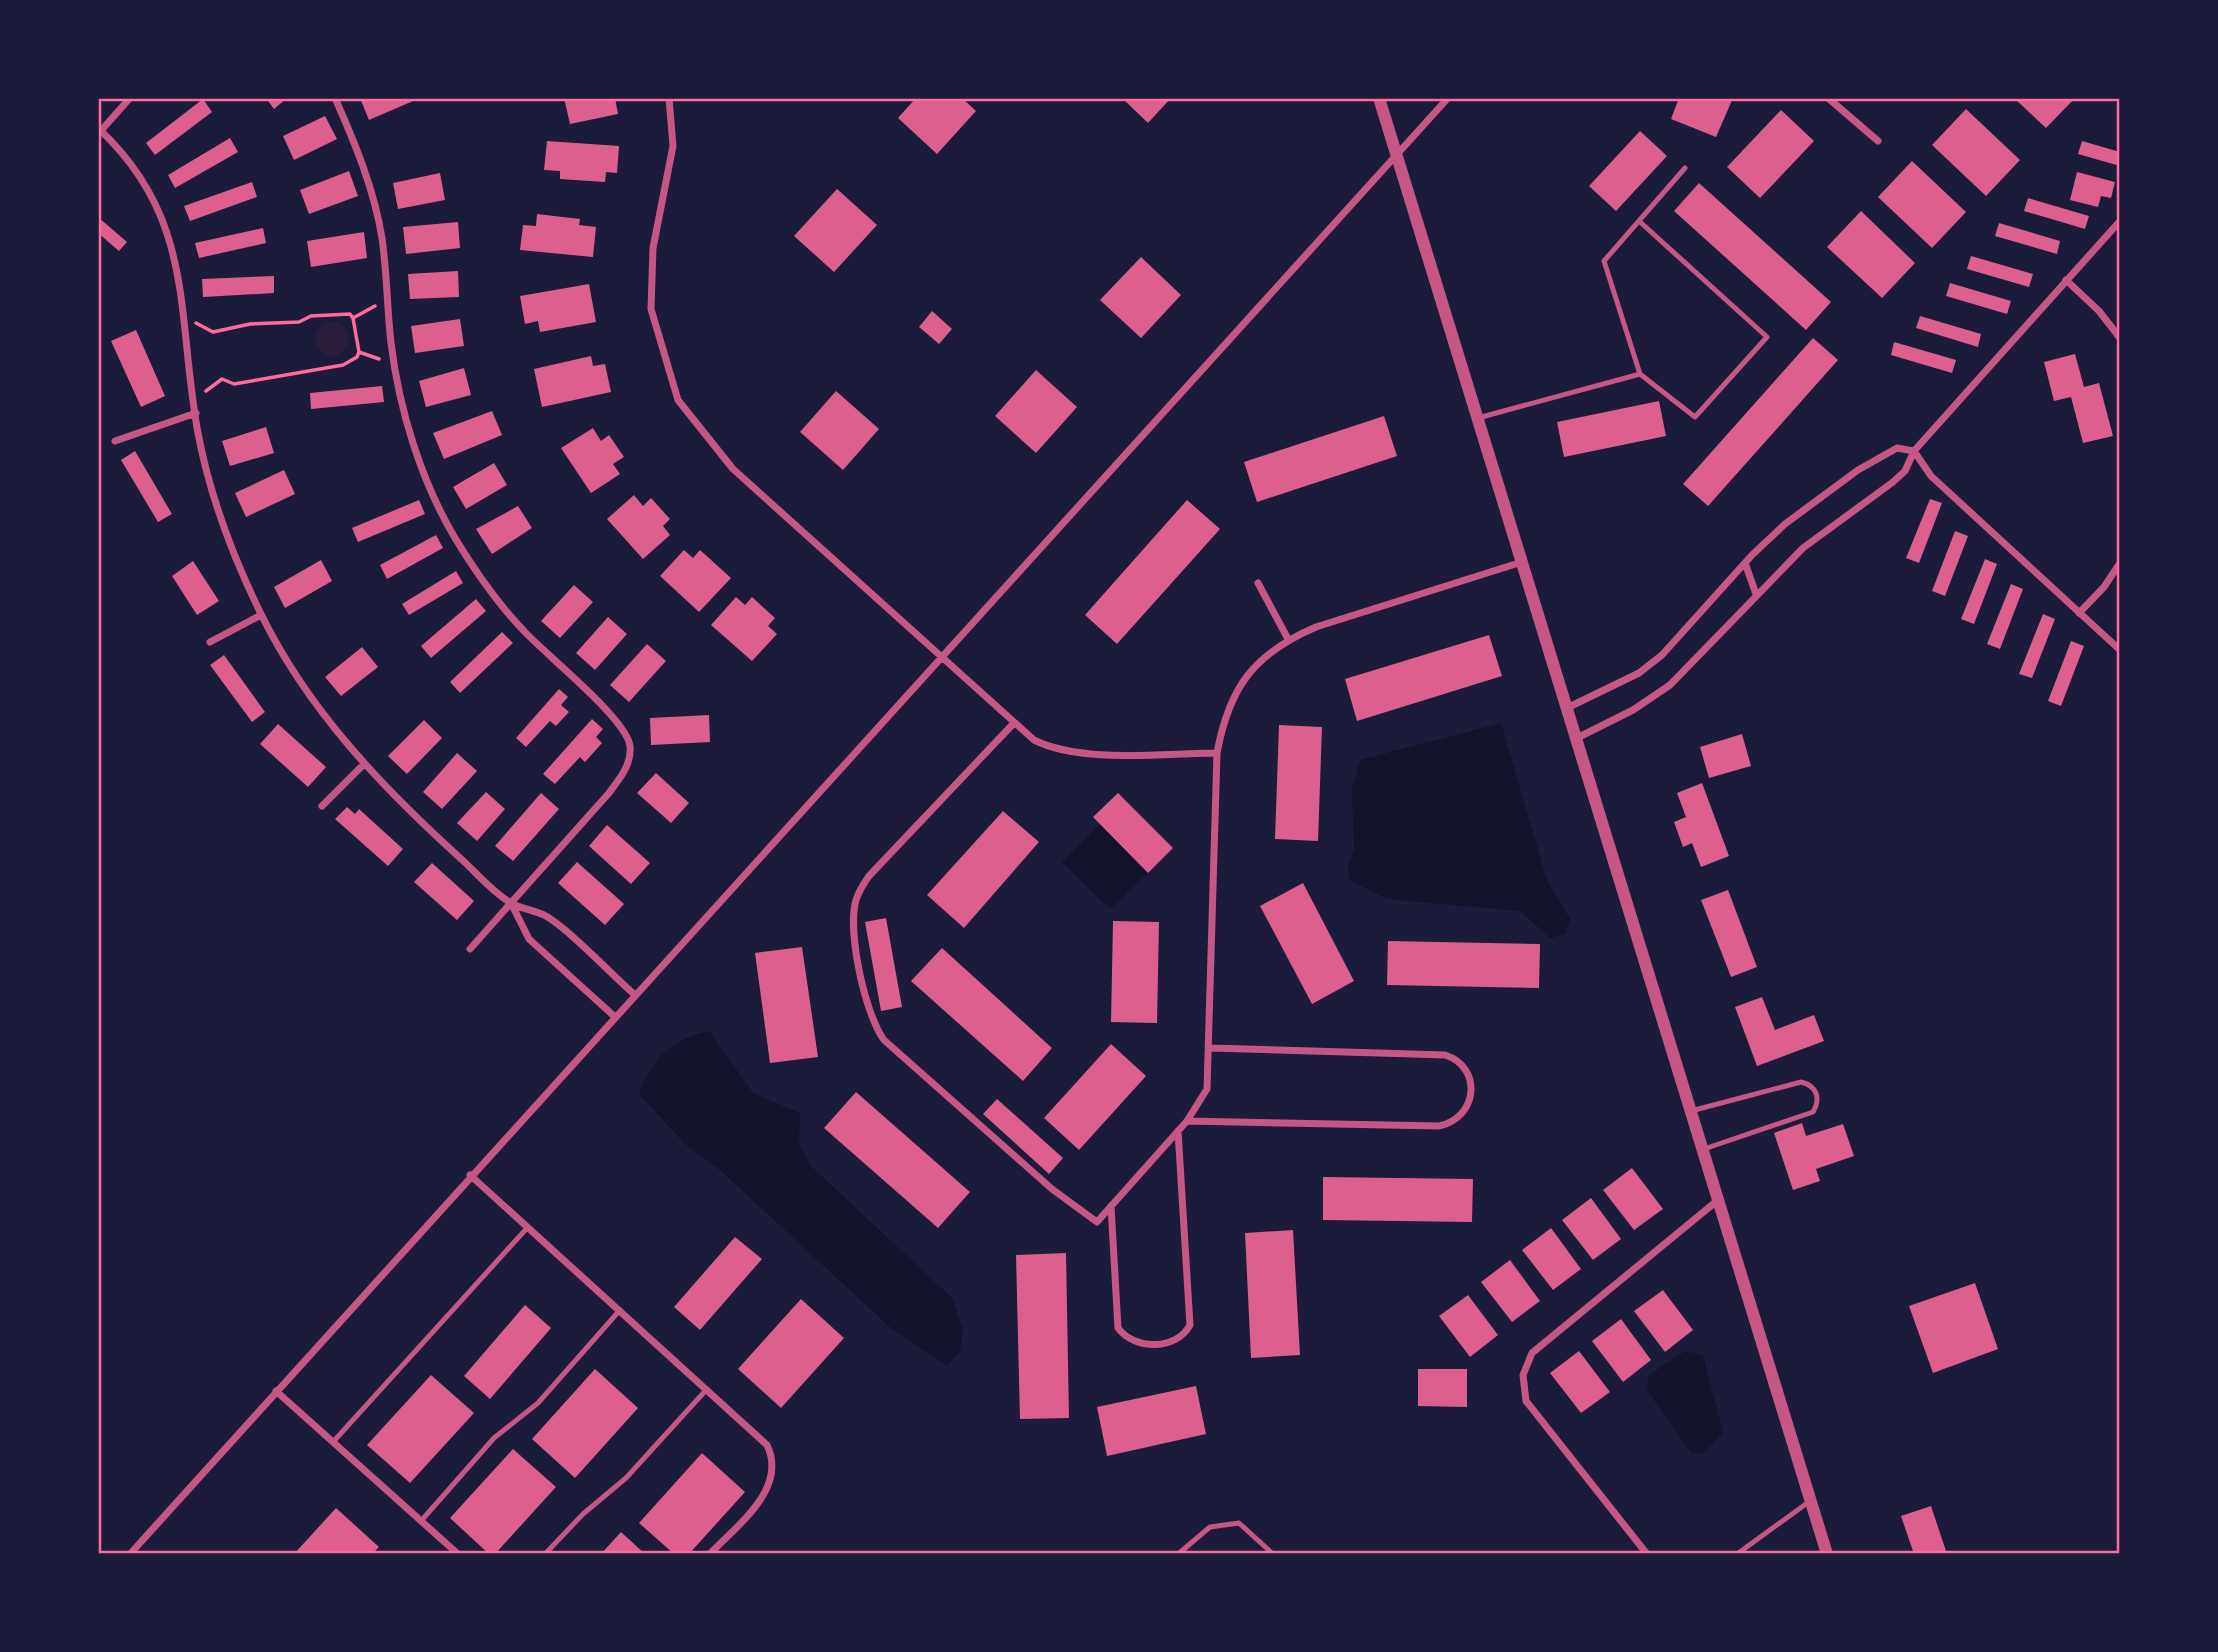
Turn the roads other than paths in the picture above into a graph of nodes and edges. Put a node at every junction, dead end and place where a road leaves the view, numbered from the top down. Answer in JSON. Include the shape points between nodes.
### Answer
{"nodes":[{"id":1,"x":130,"y":98,"type":"edge"},
{"id":2,"x":335,"y":98,"type":"edge"},
{"id":3,"x":669,"y":98,"type":"edge"},
{"id":4,"x":1379,"y":98,"type":"edge"},
{"id":5,"x":1448,"y":98,"type":"edge"},
{"id":6,"x":1828,"y":98,"type":"edge"},
{"id":7,"x":99,"y":131,"type":"edge"},
{"id":8,"x":1878,"y":141,"type":"dead end"},
{"id":9,"x":1396,"y":152,"type":"junction"},
{"id":10,"x":1685,"y":168,"type":"dead end"},
{"id":11,"x":1639,"y":221,"type":"junction"},
{"id":12,"x":2120,"y":221,"type":"edge"},
{"id":13,"x":2066,"y":280,"type":"junction"},
{"id":14,"x":2120,"y":338,"type":"edge"},
{"id":15,"x":1640,"y":374,"type":"junction"},
{"id":16,"x":195,"y":413,"type":"junction"},
{"id":17,"x":1478,"y":418,"type":"junction"},
{"id":18,"x":115,"y":441,"type":"dead end"},
{"id":19,"x":1914,"y":451,"type":"junction"},
{"id":20,"x":1522,"y":562,"type":"junction"},
{"id":21,"x":1745,"y":563,"type":"junction"},
{"id":22,"x":2120,"y":563,"type":"edge"},
{"id":23,"x":1258,"y":583,"type":"dead end"},
{"id":24,"x":1756,"y":594,"type":"junction"},
{"id":25,"x":2079,"y":612,"type":"junction"},
{"id":26,"x":261,"y":615,"type":"junction"},
{"id":27,"x":1288,"y":639,"type":"junction"},
{"id":28,"x":210,"y":642,"type":"dead end"},
{"id":29,"x":2120,"y":650,"type":"edge"},
{"id":30,"x":940,"y":656,"type":"junction"},
{"id":31,"x":1567,"y":708,"type":"junction"},
{"id":32,"x":1013,"y":724,"type":"junction"},
{"id":33,"x":1577,"y":738,"type":"junction"},
{"id":34,"x":1216,"y":753,"type":"junction"},
{"id":35,"x":364,"y":764,"type":"junction"},
{"id":36,"x":322,"y":806,"type":"dead end"},
{"id":37,"x":511,"y":903,"type":"junction"},
{"id":38,"x":470,"y":949,"type":"dead end"},
{"id":39,"x":634,"y":994,"type":"junction"},
{"id":40,"x":614,"y":1016,"type":"junction"},
{"id":41,"x":1210,"y":1048,"type":"junction"},
{"id":42,"x":1691,"y":1111,"type":"junction"},
{"id":43,"x":1187,"y":1121,"type":"junction"},
{"id":44,"x":1178,"y":1131,"type":"junction"},
{"id":45,"x":1703,"y":1150,"type":"junction"},
{"id":46,"x":470,"y":1175,"type":"junction"},
{"id":47,"x":1718,"y":1200,"type":"junction"},
{"id":48,"x":1111,"y":1206,"type":"junction"},
{"id":49,"x":528,"y":1227,"type":"junction"},
{"id":50,"x":620,"y":1310,"type":"junction"},
{"id":51,"x":707,"y":1389,"type":"junction"},
{"id":52,"x":276,"y":1391,"type":"junction"},
{"id":53,"x":333,"y":1442,"type":"junction"},
{"id":54,"x":1810,"y":1500,"type":"junction"},
{"id":55,"x":421,"y":1521,"type":"junction"},
{"id":56,"x":130,"y":1554,"type":"edge"},
{"id":57,"x":458,"y":1554,"type":"edge"},
{"id":58,"x":545,"y":1554,"type":"edge"},
{"id":59,"x":710,"y":1554,"type":"edge"},
{"id":60,"x":1178,"y":1554,"type":"edge"},
{"id":61,"x":1273,"y":1554,"type":"edge"},
{"id":62,"x":1647,"y":1554,"type":"edge"},
{"id":63,"x":1737,"y":1554,"type":"edge"},
{"id":64,"x":1827,"y":1554,"type":"edge"}],
"edges":[{"from":1,"to":7,"type":"street"},
{"from":2,"to":37,"type":"street","via":[[372,194],[382,238],[394,365],[434,498],[486,586],[524,631],[617,721],[631,745],[626,768],[609,793]]},
{"from":3,"to":30,"type":"street","via":[[673,146],[649,294],[678,400],[733,469]]},
{"from":4,"to":9,"type":"street"},
{"from":5,"to":9,"type":"street"},
{"from":6,"to":8,"type":"street"},
{"from":7,"to":16,"type":"street","via":[[131,164],[160,209],[178,270]]},
{"from":9,"to":17,"type":"street"},
{"from":9,"to":30,"type":"street"},
{"from":10,"to":11,"type":"lane"},
{"from":11,"to":15,"type":"lane","via":[[1605,261]]},
{"from":11,"to":15,"type":"lane","via":[[1767,337],[1695,417]]},
{"from":12,"to":13,"type":"street"},
{"from":13,"to":14,"type":"street"},
{"from":13,"to":19,"type":"street"},
{"from":15,"to":17,"type":"lane"},
{"from":16,"to":18,"type":"street"},
{"from":16,"to":26,"type":"street","via":[[211,491]]},
{"from":17,"to":20,"type":"street"},
{"from":19,"to":21,"type":"street","via":[[1896,448],[1857,470],[1786,524]]},
{"from":19,"to":24,"type":"street","via":[[1905,471],[1893,482],[1803,548]]},
{"from":19,"to":25,"type":"street","via":[[1931,476]]},
{"from":20,"to":27,"type":"street"},
{"from":20,"to":31,"type":"street"},
{"from":21,"to":24,"type":"street"},
{"from":21,"to":31,"type":"street","via":[[1662,655],[1639,673]]},
{"from":22,"to":25,"type":"street"},
{"from":23,"to":27,"type":"street"},
{"from":24,"to":33,"type":"street","via":[[1670,685]]},
{"from":25,"to":29,"type":"street"},
{"from":26,"to":28,"type":"street"},
{"from":26,"to":35,"type":"street","via":[[292,669]]},
{"from":27,"to":34,"type":"street","via":[[1264,656],[1236,691]]},
{"from":30,"to":32,"type":"street"},
{"from":30,"to":39,"type":"street"},
{"from":31,"to":33,"type":"street"},
{"from":32,"to":34,"type":"street","via":[[1034,740],[1063,752]]},
{"from":32,"to":48,"type":"street","via":[[869,876],[856,900],[856,943],[870,1016],[884,1040],[1052,1189],[1097,1222]]},
{"from":33,"to":42,"type":"street"},
{"from":34,"to":41,"type":"street"},
{"from":35,"to":36,"type":"street"},
{"from":35,"to":37,"type":"street","via":[[416,818]]},
{"from":37,"to":38,"type":"street"},
{"from":37,"to":39,"type":"street","via":[[548,917]]},
{"from":37,"to":40,"type":"street","via":[[528,939]]},
{"from":39,"to":40,"type":"street"},
{"from":40,"to":46,"type":"street"},
{"from":41,"to":43,"type":"street","via":[[1207,1089]]},
{"from":41,"to":43,"type":"street","via":[[1445,1055],[1459,1060],[1468,1071],[1469,1101],[1454,1123],[1439,1126]]},
{"from":42,"to":45,"type":"street"},
{"from":42,"to":45,"type":"lane","via":[[1801,1083],[1810,1084],[1817,1093],[1813,1112]]},
{"from":43,"to":44,"type":"street"},
{"from":44,"to":48,"type":"street"},
{"from":44,"to":48,"type":"street","via":[[1190,1325],[1184,1337],[1170,1343],[1141,1343],[1127,1339],[1118,1328]]},
{"from":45,"to":47,"type":"street"},
{"from":46,"to":49,"type":"street"},
{"from":46,"to":52,"type":"street"},
{"from":47,"to":54,"type":"street"},
{"from":47,"to":62,"type":"street","via":[[1532,1353],[1523,1375],[1526,1401]]},
{"from":49,"to":50,"type":"street"},
{"from":49,"to":53,"type":"lane"},
{"from":50,"to":51,"type":"street"},
{"from":50,"to":55,"type":"lane","via":[[538,1403],[494,1438]]},
{"from":51,"to":58,"type":"lane","via":[[626,1479],[583,1514]]},
{"from":51,"to":59,"type":"street","via":[[767,1445],[773,1471],[757,1504]]},
{"from":52,"to":53,"type":"street"},
{"from":52,"to":56,"type":"street"},
{"from":53,"to":55,"type":"street"},
{"from":54,"to":63,"type":"lane"},
{"from":54,"to":64,"type":"street"},
{"from":55,"to":57,"type":"street"},
{"from":60,"to":61,"type":"lane","via":[[1210,1527],[1239,1523]]}]}
